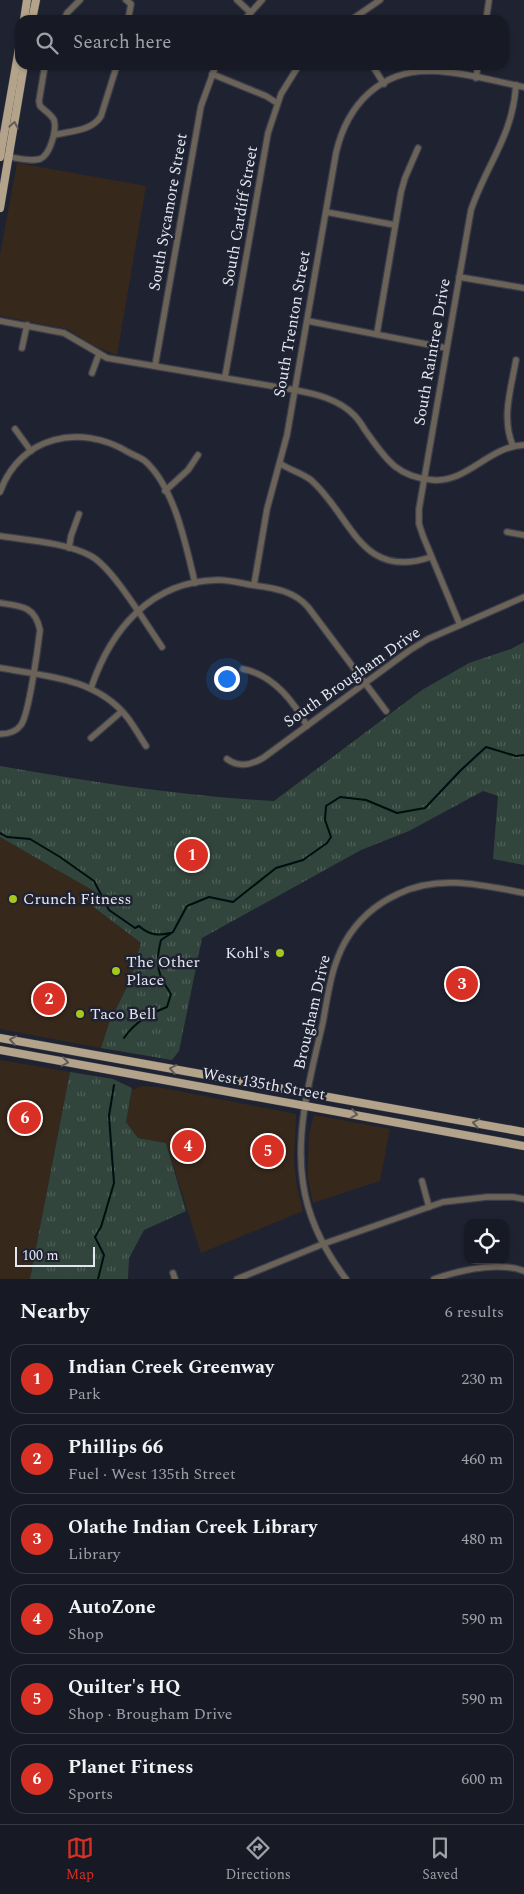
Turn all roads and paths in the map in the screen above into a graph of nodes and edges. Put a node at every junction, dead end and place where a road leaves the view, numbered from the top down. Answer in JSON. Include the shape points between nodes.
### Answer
{"nodes":[{"id":1,"x":27,"y":0,"type":"edge"},
{"id":2,"x":36,"y":0,"type":"edge"},
{"id":3,"x":80,"y":0,"type":"edge"},
{"id":4,"x":126,"y":0,"type":"edge"},
{"id":5,"x":237,"y":0,"type":"edge"},
{"id":6,"x":262,"y":0,"type":"edge"},
{"id":7,"x":380,"y":0,"type":"edge"},
{"id":8,"x":489,"y":0,"type":"edge"},
{"id":9,"x":250,"y":12,"type":"junction"},
{"id":10,"x":25,"y":15,"type":"edge"},
{"id":11,"x":33,"y":15,"type":"edge"},
{"id":12,"x":66,"y":15,"type":"edge"},
{"id":13,"x":129,"y":15,"type":"edge"},
{"id":14,"x":248,"y":15,"type":"edge"},
{"id":15,"x":358,"y":15,"type":"edge"},
{"id":16,"x":487,"y":15,"type":"edge"},
{"id":17,"x":16,"y":70,"type":"edge"},
{"id":18,"x":23,"y":70,"type":"edge"},
{"id":19,"x":44,"y":70,"type":"edge"},
{"id":20,"x":115,"y":70,"type":"edge"},
{"id":21,"x":214,"y":70,"type":"edge"},
{"id":22,"x":295,"y":70,"type":"edge"},
{"id":23,"x":375,"y":70,"type":"edge"},
{"id":24,"x":477,"y":70,"type":"edge"},
{"id":25,"x":212,"y":74,"type":"junction"},
{"id":26,"x":476,"y":78,"type":"junction"},
{"id":27,"x":384,"y":84,"type":"junction"},
{"id":28,"x":516,"y":85,"type":"junction"},
{"id":29,"x":524,"y":87,"type":"edge"},
{"id":30,"x":277,"y":103,"type":"junction"},
{"id":31,"x":54,"y":134,"type":"junction"},
{"id":32,"x":418,"y":148,"type":"dead end"},
{"id":33,"x":3,"y":156,"type":"edge"},
{"id":34,"x":0,"y":208,"type":"edge"},
{"id":35,"x":326,"y":212,"type":"junction"},
{"id":36,"x":395,"y":225,"type":"junction"},
{"id":37,"x":459,"y":277,"type":"junction"},
{"id":38,"x":524,"y":288,"type":"edge"},
{"id":39,"x":0,"y":321,"type":"edge"},
{"id":40,"x":308,"y":321,"type":"junction"},
{"id":41,"x":27,"y":325,"type":"junction"},
{"id":42,"x":377,"y":333,"type":"junction"},
{"id":43,"x":22,"y":348,"type":"dead end"},
{"id":44,"x":446,"y":348,"type":"junction"},
{"id":45,"x":99,"y":354,"type":"junction"},
{"id":46,"x":516,"y":360,"type":"dead end"},
{"id":47,"x":156,"y":366,"type":"junction"},
{"id":48,"x":92,"y":373,"type":"dead end"},
{"id":49,"x":225,"y":377,"type":"junction"},
{"id":50,"x":295,"y":390,"type":"junction"},
{"id":51,"x":15,"y":429,"type":"dead end"},
{"id":52,"x":524,"y":445,"type":"edge"},
{"id":53,"x":513,"y":446,"type":"junction"},
{"id":54,"x":31,"y":451,"type":"junction"},
{"id":55,"x":198,"y":455,"type":"dead end"},
{"id":56,"x":281,"y":464,"type":"junction"},
{"id":57,"x":424,"y":479,"type":"junction"},
{"id":58,"x":165,"y":491,"type":"junction"},
{"id":59,"x":0,"y":492,"type":"edge"},
{"id":60,"x":79,"y":514,"type":"dead end"},
{"id":61,"x":507,"y":532,"type":"dead end"},
{"id":62,"x":524,"y":535,"type":"edge"},
{"id":63,"x":0,"y":536,"type":"edge"},
{"id":64,"x":70,"y":548,"type":"junction"},
{"id":65,"x":431,"y":557,"type":"junction"},
{"id":66,"x":195,"y":583,"type":"junction"},
{"id":67,"x":254,"y":585,"type":"junction"},
{"id":68,"x":524,"y":597,"type":"edge"},
{"id":69,"x":0,"y":602,"type":"edge"},
{"id":70,"x":138,"y":611,"type":"junction"},
{"id":71,"x":460,"y":625,"type":"junction"},
{"id":72,"x":162,"y":647,"type":"dead end"},
{"id":73,"x":0,"y":668,"type":"edge"},
{"id":74,"x":243,"y":668,"type":"dead end"},
{"id":75,"x":33,"y":674,"type":"junction"},
{"id":76,"x":364,"y":682,"type":"junction"},
{"id":77,"x":90,"y":688,"type":"junction"},
{"id":78,"x":386,"y":711,"type":"dead end"},
{"id":79,"x":121,"y":712,"type":"junction"},
{"id":80,"x":306,"y":726,"type":"junction"},
{"id":81,"x":0,"y":734,"type":"edge"},
{"id":82,"x":91,"y":738,"type":"dead end"},
{"id":83,"x":146,"y":746,"type":"dead end"},
{"id":84,"x":227,"y":759,"type":"dead end"},
{"id":85,"x":524,"y":893,"type":"edge"},
{"id":86,"x":0,"y":1038,"type":"edge"},
{"id":87,"x":0,"y":1050,"type":"edge"},
{"id":88,"x":307,"y":1094,"type":"junction"},
{"id":89,"x":306,"y":1106,"type":"junction"},
{"id":90,"x":524,"y":1132,"type":"edge"},
{"id":91,"x":523,"y":1145,"type":"edge"},
{"id":92,"x":422,"y":1181,"type":"dead end"},
{"id":93,"x":524,"y":1200,"type":"edge"},
{"id":94,"x":429,"y":1207,"type":"junction"},
{"id":95,"x":323,"y":1244,"type":"junction"},
{"id":96,"x":524,"y":1271,"type":"edge"},
{"id":97,"x":237,"y":1279,"type":"edge"},
{"id":98,"x":346,"y":1279,"type":"edge"},
{"id":99,"x":434,"y":1279,"type":"edge"}],
"edges":[{"from":1,"to":10,"type":"main road"},
{"from":2,"to":11,"type":"main road"},
{"from":3,"to":12,"type":"street"},
{"from":4,"to":13,"type":"street","via":[[131,4]]},
{"from":5,"to":9,"type":"street"},
{"from":6,"to":9,"type":"street"},
{"from":7,"to":15,"type":"street"},
{"from":8,"to":16,"type":"street"},
{"from":9,"to":14,"type":"street"},
{"from":17,"to":33,"type":"main road"},
{"from":33,"to":18,"type":"main road","one_way":true},
{"from":19,"to":31,"type":"street","via":[[40,106],[53,117]]},
{"from":20,"to":31,"type":"street","via":[[98,122]]},
{"from":21,"to":25,"type":"street","name":"South Sycamore Street"},
{"from":22,"to":30,"type":"street","name":"South Cardiff Street"},
{"from":23,"to":27,"type":"street"},
{"from":24,"to":26,"type":"street"},
{"from":25,"to":30,"type":"street"},
{"from":25,"to":47,"type":"street","name":"South Sycamore Street","via":[[201,106]]},
{"from":26,"to":27,"type":"street","name":"South Trenton Street","via":[[424,71],[400,76]]},
{"from":26,"to":28,"type":"street","name":"South Trenton Street"},
{"from":27,"to":35,"type":"street","name":"South Trenton Street","via":[[363,98],[346,122],[336,153]]},
{"from":28,"to":29,"type":"street","name":"South Trenton Street"},
{"from":28,"to":37,"type":"street","name":"South Raintree Drive","via":[[505,138],[476,193]]},
{"from":30,"to":49,"type":"street","name":"South Cardiff Street","via":[[268,133]]},
{"from":31,"to":33,"type":"street","via":[[44,156],[39,159]]},
{"from":32,"to":36,"type":"street","via":[[405,178]]},
{"from":33,"to":34,"type":"main road"},
{"from":35,"to":36,"type":"street"},
{"from":35,"to":40,"type":"street","name":"South Trenton Street"},
{"from":36,"to":42,"type":"street"},
{"from":37,"to":38,"type":"street"},
{"from":37,"to":44,"type":"street","name":"South Raintree Drive"},
{"from":39,"to":41,"type":"street"},
{"from":40,"to":42,"type":"street"},
{"from":40,"to":50,"type":"street","name":"South Trenton Street"},
{"from":41,"to":43,"type":"street"},
{"from":41,"to":45,"type":"street","via":[[64,333]]},
{"from":42,"to":44,"type":"street"},
{"from":44,"to":57,"type":"street","name":"South Raintree Drive"},
{"from":45,"to":47,"type":"street"},
{"from":45,"to":48,"type":"street"},
{"from":46,"to":53,"type":"street","via":[[507,415]]},
{"from":47,"to":49,"type":"street"},
{"from":49,"to":50,"type":"street"},
{"from":50,"to":56,"type":"street","name":"South Trenton Street"},
{"from":50,"to":57,"type":"street","via":[[330,399],[355,415],[388,462],[402,472]]},
{"from":51,"to":54,"type":"street"},
{"from":52,"to":53,"type":"street"},
{"from":53,"to":57,"type":"street","via":[[456,476]]},
{"from":54,"to":58,"type":"street","via":[[47,442],[64,438],[82,436],[108,441],[145,461]]},
{"from":54,"to":59,"type":"street","via":[[12,468]]},
{"from":55,"to":58,"type":"street","via":[[188,470]]},
{"from":56,"to":65,"type":"street","via":[[311,481],[358,540],[374,554],[402,562]]},
{"from":56,"to":67,"type":"street","name":"South Trenton Street","via":[[266,516]]},
{"from":57,"to":65,"type":"street","name":"South Raintree Drive","via":[[419,516]]},
{"from":58,"to":66,"type":"street","via":[[173,504]]},
{"from":60,"to":64,"type":"street"},
{"from":61,"to":62,"type":"street"},
{"from":63,"to":64,"type":"street"},
{"from":64,"to":70,"type":"street","via":[[96,559]]},
{"from":65,"to":71,"type":"street","name":"South Raintree Drive"},
{"from":66,"to":67,"type":"street","via":[[218,580]]},
{"from":66,"to":70,"type":"street","via":[[172,589]]},
{"from":67,"to":76,"type":"street","via":[[285,591],[303,602]]},
{"from":68,"to":71,"type":"street","name":"South Brougham Drive"},
{"from":69,"to":75,"type":"street","via":[[28,609],[38,621],[40,630]]},
{"from":70,"to":72,"type":"street"},
{"from":70,"to":77,"type":"street","via":[[117,634]]},
{"from":71,"to":76,"type":"street","name":"South Brougham Drive","via":[[410,650]]},
{"from":73,"to":75,"type":"street"},
{"from":74,"to":80,"type":"street","via":[[274,683]]},
{"from":75,"to":77,"type":"street","via":[[65,679]]},
{"from":75,"to":81,"type":"street","via":[[25,718],[15,730]]},
{"from":76,"to":78,"type":"street"},
{"from":76,"to":80,"type":"street","name":"South Brougham Drive"},
{"from":77,"to":79,"type":"street"},
{"from":79,"to":82,"type":"street"},
{"from":79,"to":83,"type":"street"},
{"from":80,"to":84,"type":"street","name":"South Brougham Drive","via":[[258,761],[241,765]]},
{"from":85,"to":88,"type":"street","name":"Brougham Drive","via":[[466,883],[428,884],[398,894],[366,916],[346,941],[335,964]]},
{"from":88,"to":86,"type":"main road","name":"West 135th Street","one_way":true},
{"from":87,"to":89,"type":"main road","name":"West 135th Street","one_way":true},
{"from":88,"to":89,"type":"street","name":"Brougham Drive"},
{"from":90,"to":88,"type":"main road","name":"West 135th Street","one_way":true},
{"from":89,"to":91,"type":"main road","name":"West 135th Street","one_way":true},
{"from":89,"to":95,"type":"street","name":"Brougham Drive","via":[[301,1158],[303,1183],[312,1220]]},
{"from":92,"to":94,"type":"street"},
{"from":93,"to":94,"type":"street","via":[[486,1197],[443,1202]]},
{"from":94,"to":95,"type":"street"},
{"from":95,"to":97,"type":"street"},
{"from":95,"to":98,"type":"street","name":"Brougham Drive"},
{"from":96,"to":99,"type":"street","via":[[486,1268]]}]}
